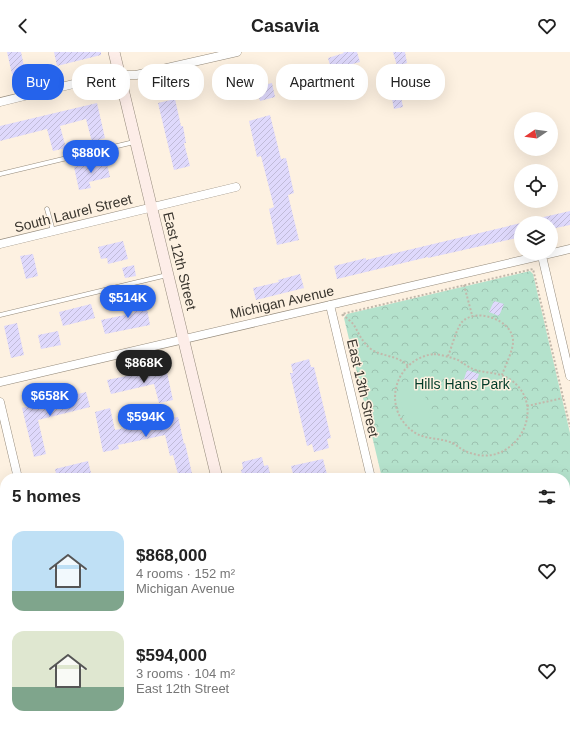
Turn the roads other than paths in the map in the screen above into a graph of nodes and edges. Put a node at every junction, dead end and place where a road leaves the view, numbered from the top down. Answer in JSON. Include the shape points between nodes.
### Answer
{"nodes":[{"id":1,"x":114,"y":52,"type":"edge"},
{"id":2,"x":237,"y":52,"type":"edge"},
{"id":3,"x":117,"y":64,"type":"edge"},
{"id":4,"x":130,"y":75,"type":"edge"},
{"id":5,"x":72,"y":84,"type":"edge"},
{"id":6,"x":125,"y":100,"type":"edge"},
{"id":7,"x":0,"y":102,"type":"edge"},
{"id":8,"x":135,"y":142,"type":"junction"},
{"id":9,"x":0,"y":174,"type":"edge"},
{"id":10,"x":236,"y":187,"type":"dead end"},
{"id":11,"x":151,"y":207,"type":"junction"},
{"id":12,"x":47,"y":209,"type":"dead end"},
{"id":13,"x":53,"y":231,"type":"junction"},
{"id":14,"x":0,"y":244,"type":"edge"},
{"id":15,"x":570,"y":249,"type":"edge"},
{"id":16,"x":558,"y":252,"type":"edge"},
{"id":17,"x":525,"y":260,"type":"edge"},
{"id":18,"x":543,"y":260,"type":"edge"},
{"id":19,"x":168,"y":275,"type":"junction"},
{"id":20,"x":330,"y":305,"type":"junction"},
{"id":21,"x":0,"y":315,"type":"edge"},
{"id":22,"x":184,"y":339,"type":"junction"},
{"id":23,"x":570,"y":376,"type":"edge"},
{"id":24,"x":0,"y":382,"type":"edge"},
{"id":25,"x":0,"y":402,"type":"edge"},
{"id":26,"x":17,"y":473,"type":"edge"},
{"id":27,"x":216,"y":473,"type":"edge"},
{"id":28,"x":370,"y":473,"type":"edge"}],
"edges":[{"from":1,"to":3,"type":"street","name":"East 12th Street"},
{"from":2,"to":4,"type":"street"},
{"from":5,"to":7,"type":"street"},
{"from":6,"to":8,"type":"street","name":"East 12th Street"},
{"from":8,"to":9,"type":"lane"},
{"from":8,"to":11,"type":"street","name":"East 12th Street"},
{"from":10,"to":11,"type":"street","name":"South Laurel Street"},
{"from":11,"to":13,"type":"street","name":"South Laurel Street"},
{"from":11,"to":19,"type":"street","name":"East 12th Street"},
{"from":12,"to":13,"type":"lane"},
{"from":13,"to":14,"type":"street","name":"South Laurel Street"},
{"from":15,"to":16,"type":"street","name":"Michigan Avenue"},
{"from":17,"to":20,"type":"street","name":"Michigan Avenue"},
{"from":18,"to":23,"type":"street"},
{"from":19,"to":21,"type":"lane"},
{"from":19,"to":22,"type":"street","name":"East 12th Street"},
{"from":20,"to":22,"type":"street","name":"Michigan Avenue"},
{"from":20,"to":28,"type":"street","name":"East 13th Street"},
{"from":22,"to":24,"type":"street","name":"Michigan Avenue"},
{"from":22,"to":27,"type":"street","name":"East 12th Street"},
{"from":25,"to":26,"type":"street"}]}
